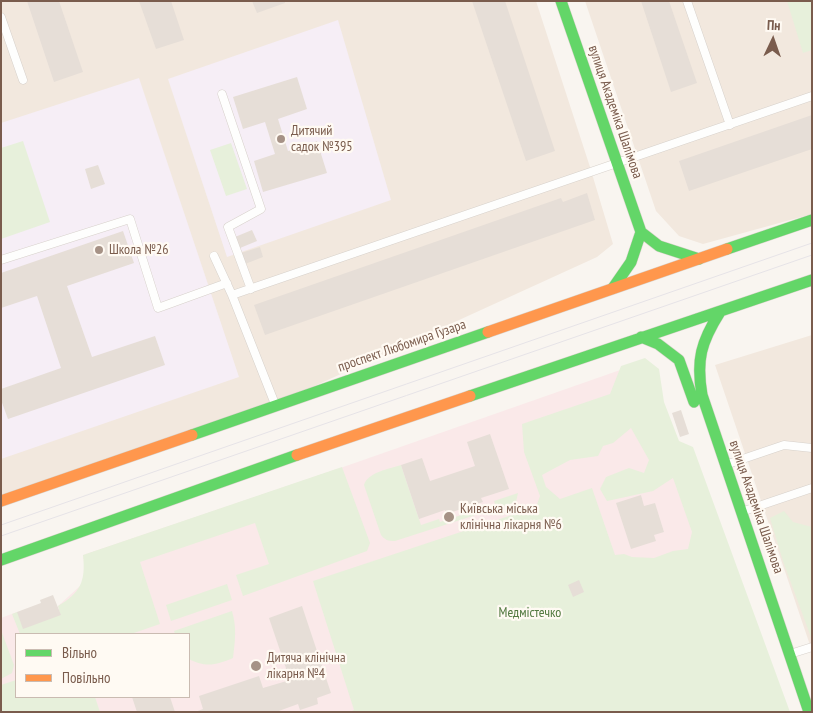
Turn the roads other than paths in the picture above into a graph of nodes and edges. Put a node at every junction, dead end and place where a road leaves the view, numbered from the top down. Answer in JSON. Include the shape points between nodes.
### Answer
{"nodes":[{"id":1,"x":562,"y":1,"type":"edge"},
{"id":2,"x":687,"y":1,"type":"edge"},
{"id":3,"x":1,"y":17,"type":"edge"},
{"id":4,"x":23,"y":80,"type":"dead end"},
{"id":5,"x":222,"y":94,"type":"dead end"},
{"id":6,"x":812,"y":96,"type":"edge"},
{"id":7,"x":730,"y":125,"type":"junction"},
{"id":8,"x":617,"y":162,"type":"junction"},
{"id":9,"x":812,"y":220,"type":"edge"},
{"id":10,"x":641,"y":232,"type":"junction"},
{"id":11,"x":214,"y":256,"type":"dead end"},
{"id":12,"x":699,"y":259,"type":"junction"},
{"id":13,"x":1,"y":260,"type":"edge"},
{"id":14,"x":812,"y":280,"type":"edge"},
{"id":15,"x":227,"y":284,"type":"junction"},
{"id":16,"x":613,"y":288,"type":"junction"},
{"id":17,"x":251,"y":289,"type":"junction"},
{"id":18,"x":232,"y":295,"type":"junction"},
{"id":19,"x":720,"y":312,"type":"junction"},
{"id":20,"x":641,"y":337,"type":"junction"},
{"id":21,"x":276,"y":406,"type":"junction"},
{"id":22,"x":812,"y":448,"type":"edge"},
{"id":23,"x":726,"y":464,"type":"junction"},
{"id":24,"x":812,"y":488,"type":"edge"},
{"id":25,"x":1,"y":500,"type":"edge"},
{"id":26,"x":742,"y":511,"type":"junction"},
{"id":27,"x":1,"y":560,"type":"edge"},
{"id":28,"x":812,"y":647,"type":"edge"},
{"id":29,"x":790,"y":654,"type":"junction"},
{"id":30,"x":801,"y":712,"type":"edge"},
{"id":31,"x":809,"y":712,"type":"edge"}],
"edges":[{"from":1,"to":8,"type":"main road","name":"вулиця Академіка Шалімова"},
{"from":2,"to":7,"type":"lane"},
{"from":3,"to":4,"type":"lane"},
{"from":5,"to":17,"type":"lane","via":[[261,209],[228,227]]},
{"from":6,"to":7,"type":"lane"},
{"from":7,"to":8,"type":"lane"},
{"from":8,"to":10,"type":"main road","name":"вулиця Академіка Шалімова"},
{"from":8,"to":17,"type":"lane"},
{"from":9,"to":12,"type":"main road","name":"проспект Любомира Гузара"},
{"from":10,"to":12,"type":"main road","via":[[659,246]]},
{"from":10,"to":16,"type":"main road","via":[[638,249]]},
{"from":11,"to":15,"type":"lane"},
{"from":12,"to":16,"type":"main road","name":"проспект Любомира Гузара"},
{"from":13,"to":15,"type":"lane","via":[[130,219],[158,308]]},
{"from":14,"to":19,"type":"main road"},
{"from":15,"to":18,"type":"lane"},
{"from":16,"to":21,"type":"main road","name":"проспект Любомира Гузара"},
{"from":17,"to":18,"type":"lane"},
{"from":18,"to":21,"type":"lane"},
{"from":19,"to":20,"type":"main road"},
{"from":19,"to":23,"type":"main road","name":"вулиця Академіка Шалімова","via":[[699,352],[700,379],[702,395]]},
{"from":20,"to":27,"type":"main road"},
{"from":20,"to":30,"type":"main road","name":"вулиця Академіка Шалімова","via":[[658,344],[679,360]]},
{"from":21,"to":25,"type":"main road","name":"проспект Любомира Гузара"},
{"from":22,"to":23,"type":"lane","via":[[784,445]]},
{"from":23,"to":26,"type":"main road","name":"вулиця Академіка Шалімова"},
{"from":24,"to":26,"type":"lane"},
{"from":26,"to":29,"type":"main road","name":"вулиця Академіка Шалімова"},
{"from":28,"to":29,"type":"lane"},
{"from":29,"to":31,"type":"main road","name":"вулиця Академіка Шалімова"}]}
